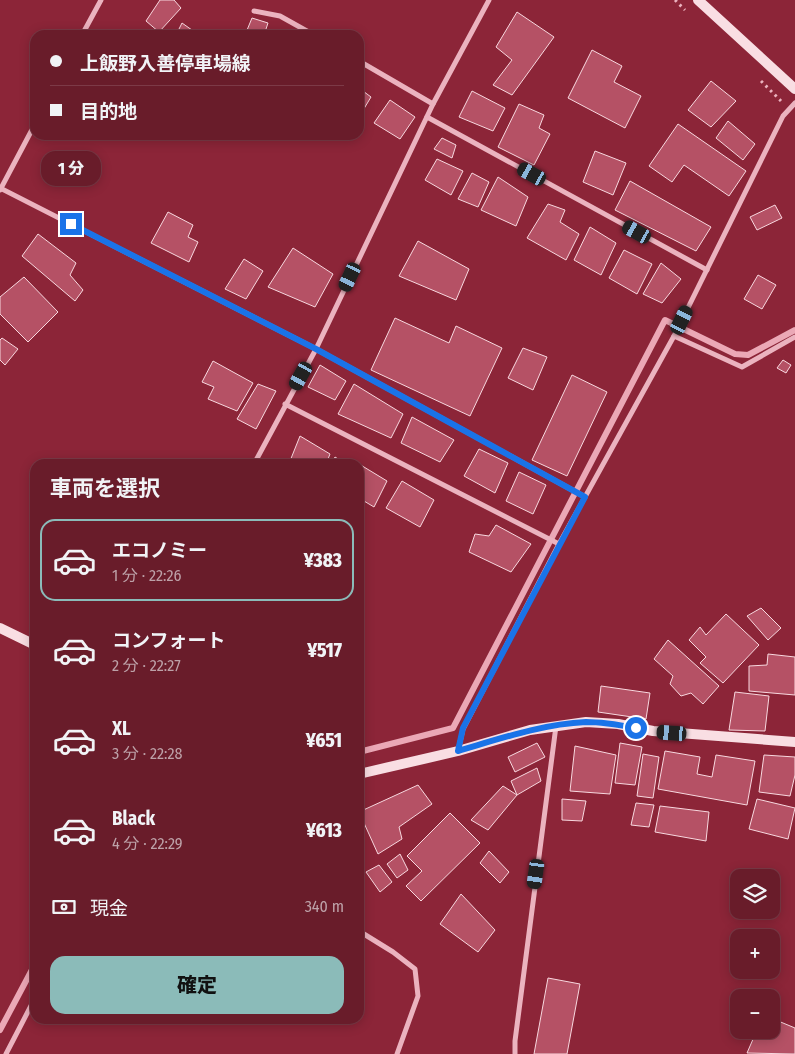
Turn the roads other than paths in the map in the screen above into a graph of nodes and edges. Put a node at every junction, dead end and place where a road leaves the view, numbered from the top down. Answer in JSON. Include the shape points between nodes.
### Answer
{"nodes":[{"id":1,"x":101,"y":0,"type":"edge"},
{"id":2,"x":489,"y":0,"type":"edge"},
{"id":3,"x":698,"y":0,"type":"edge"},
{"id":4,"x":254,"y":11,"type":"dead end"},
{"id":5,"x":85,"y":30,"type":"edge"},
{"id":6,"x":305,"y":30,"type":"edge"},
{"id":7,"x":364,"y":64,"type":"edge"},
{"id":8,"x":795,"y":89,"type":"edge"},
{"id":9,"x":795,"y":103,"type":"edge"},
{"id":10,"x":433,"y":104,"type":"junction"},
{"id":11,"x":427,"y":117,"type":"junction"},
{"id":12,"x":30,"y":133,"type":"edge"},
{"id":13,"x":0,"y":189,"type":"edge"},
{"id":14,"x":707,"y":270,"type":"junction"},
{"id":15,"x":674,"y":336,"type":"junction"},
{"id":16,"x":795,"y":337,"type":"edge"},
{"id":17,"x":316,"y":349,"type":"junction"},
{"id":18,"x":285,"y":404,"type":"junction"},
{"id":19,"x":257,"y":459,"type":"edge"},
{"id":20,"x":585,"y":497,"type":"junction"},
{"id":21,"x":559,"y":544,"type":"junction"},
{"id":22,"x":0,"y":628,"type":"edge"},
{"id":23,"x":30,"y":643,"type":"edge"},
{"id":24,"x":556,"y":726,"type":"junction"},
{"id":25,"x":795,"y":742,"type":"edge"},
{"id":26,"x":458,"y":751,"type":"junction"},
{"id":27,"x":364,"y":773,"type":"edge"},
{"id":28,"x":364,"y":934,"type":"edge"},
{"id":29,"x":30,"y":1008,"type":"edge"},
{"id":30,"x":6,"y":1054,"type":"edge"},
{"id":31,"x":397,"y":1054,"type":"edge"},
{"id":32,"x":515,"y":1054,"type":"edge"}],
"edges":[{"from":1,"to":5,"type":"street"},
{"from":2,"to":10,"type":"street"},
{"from":3,"to":8,"type":"main road"},
{"from":4,"to":6,"type":"street","via":[[280,16]]},
{"from":7,"to":10,"type":"street"},
{"from":9,"to":14,"type":"street","via":[[783,116]]},
{"from":10,"to":11,"type":"street"},
{"from":11,"to":14,"type":"street"},
{"from":11,"to":17,"type":"street"},
{"from":12,"to":13,"type":"street"},
{"from":13,"to":17,"type":"street"},
{"from":14,"to":15,"type":"street"},
{"from":15,"to":16,"type":"street","via":[[742,367]]},
{"from":15,"to":20,"type":"street"},
{"from":17,"to":18,"type":"street"},
{"from":17,"to":20,"type":"street"},
{"from":18,"to":19,"type":"street"},
{"from":18,"to":21,"type":"street"},
{"from":20,"to":21,"type":"street"},
{"from":21,"to":26,"type":"street","via":[[463,728]]},
{"from":22,"to":23,"type":"main road"},
{"from":24,"to":25,"type":"main road","via":[[586,722],[618,724],[653,731]]},
{"from":24,"to":26,"type":"main road","via":[[530,730]]},
{"from":24,"to":32,"type":"street","via":[[528,929]]},
{"from":26,"to":27,"type":"main road"},
{"from":28,"to":31,"type":"street","via":[[415,969],[418,996]]},
{"from":29,"to":30,"type":"street"}]}
